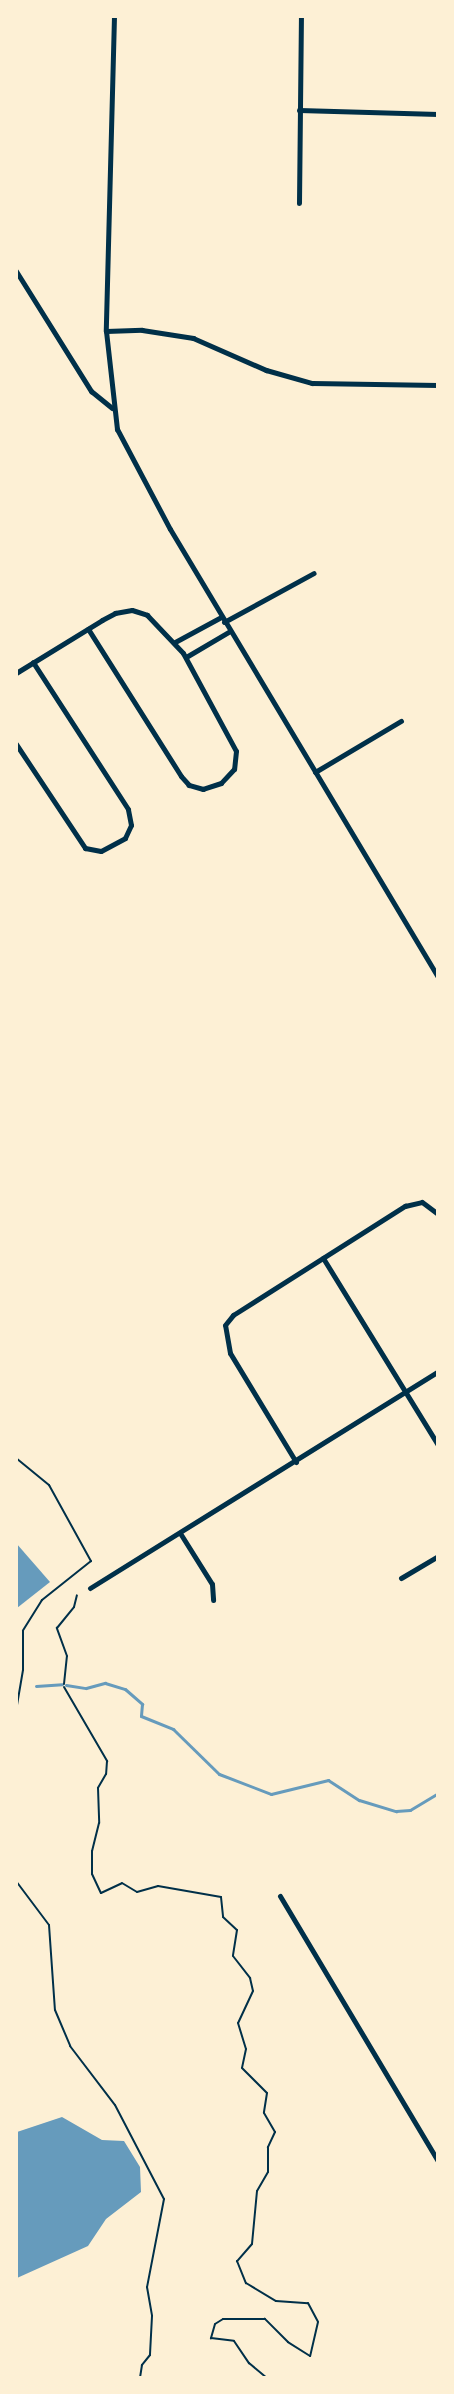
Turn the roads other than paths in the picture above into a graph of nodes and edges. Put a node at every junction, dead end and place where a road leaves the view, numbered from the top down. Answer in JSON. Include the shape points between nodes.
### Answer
{"nodes":[{"id":1,"x":114,"y":16,"type":"edge"},
{"id":2,"x":301,"y":16,"type":"edge"},
{"id":3,"x":298,"y":110,"type":"junction"},
{"id":4,"x":438,"y":114,"type":"edge"},
{"id":5,"x":299,"y":203,"type":"dead end"},
{"id":6,"x":16,"y":271,"type":"edge"},
{"id":7,"x":106,"y":331,"type":"junction"},
{"id":8,"x":438,"y":385,"type":"edge"},
{"id":9,"x":112,"y":408,"type":"junction"},
{"id":10,"x":314,"y":573,"type":"dead end"},
{"id":11,"x":223,"y":619,"type":"junction"},
{"id":12,"x":88,"y":629,"type":"junction"},
{"id":13,"x":230,"y":631,"type":"junction"},
{"id":14,"x":175,"y":642,"type":"junction"},
{"id":15,"x":186,"y":657,"type":"junction"},
{"id":16,"x":33,"y":662,"type":"junction"},
{"id":17,"x":16,"y":673,"type":"edge"},
{"id":18,"x":401,"y":721,"type":"dead end"},
{"id":19,"x":16,"y":744,"type":"edge"},
{"id":20,"x":315,"y":772,"type":"junction"},
{"id":21,"x":438,"y":977,"type":"edge"},
{"id":22,"x":438,"y":1214,"type":"edge"},
{"id":23,"x":323,"y":1258,"type":"junction"},
{"id":24,"x":438,"y":1371,"type":"edge"},
{"id":25,"x":406,"y":1394,"type":"junction"},
{"id":26,"x":438,"y":1445,"type":"edge"},
{"id":27,"x":296,"y":1462,"type":"junction"},
{"id":28,"x":180,"y":1533,"type":"junction"},
{"id":29,"x":438,"y":1556,"type":"edge"},
{"id":30,"x":401,"y":1578,"type":"dead end"},
{"id":31,"x":90,"y":1588,"type":"dead end"},
{"id":32,"x":213,"y":1600,"type":"dead end"},
{"id":33,"x":280,"y":1896,"type":"dead end"},
{"id":34,"x":438,"y":2161,"type":"edge"}],
"edges":[{"from":1,"to":7,"type":"street"},
{"from":2,"to":3,"type":"street"},
{"from":3,"to":4,"type":"street"},
{"from":3,"to":5,"type":"street"},
{"from":6,"to":9,"type":"street","via":[[91,391]]},
{"from":7,"to":8,"type":"street","via":[[142,330],[193,338],[266,370],[312,382]]},
{"from":7,"to":9,"type":"street"},
{"from":9,"to":11,"type":"street","via":[[125,450]]},
{"from":10,"to":11,"type":"street"},
{"from":11,"to":13,"type":"street"},
{"from":11,"to":14,"type":"street"},
{"from":12,"to":14,"type":"street","via":[[116,613],[132,610],[147,615]]},
{"from":12,"to":15,"type":"street","via":[[181,776],[197,788],[210,789],[234,769],[236,752]]},
{"from":12,"to":16,"type":"street"},
{"from":13,"to":15,"type":"street"},
{"from":13,"to":20,"type":"street"},
{"from":14,"to":15,"type":"street"},
{"from":16,"to":17,"type":"street"},
{"from":16,"to":19,"type":"street","via":[[128,809],[131,825],[124,838],[100,851],[85,848]]},
{"from":18,"to":20,"type":"street"},
{"from":20,"to":21,"type":"street"},
{"from":22,"to":23,"type":"street","via":[[428,1204],[410,1204]]},
{"from":23,"to":25,"type":"street"},
{"from":23,"to":27,"type":"street","via":[[233,1315],[224,1329],[234,1362]]},
{"from":24,"to":25,"type":"street"},
{"from":25,"to":26,"type":"street"},
{"from":25,"to":27,"type":"street"},
{"from":27,"to":28,"type":"street"},
{"from":28,"to":31,"type":"street"},
{"from":28,"to":32,"type":"street","via":[[212,1584]]},
{"from":29,"to":30,"type":"street"},
{"from":33,"to":34,"type":"street"}]}
